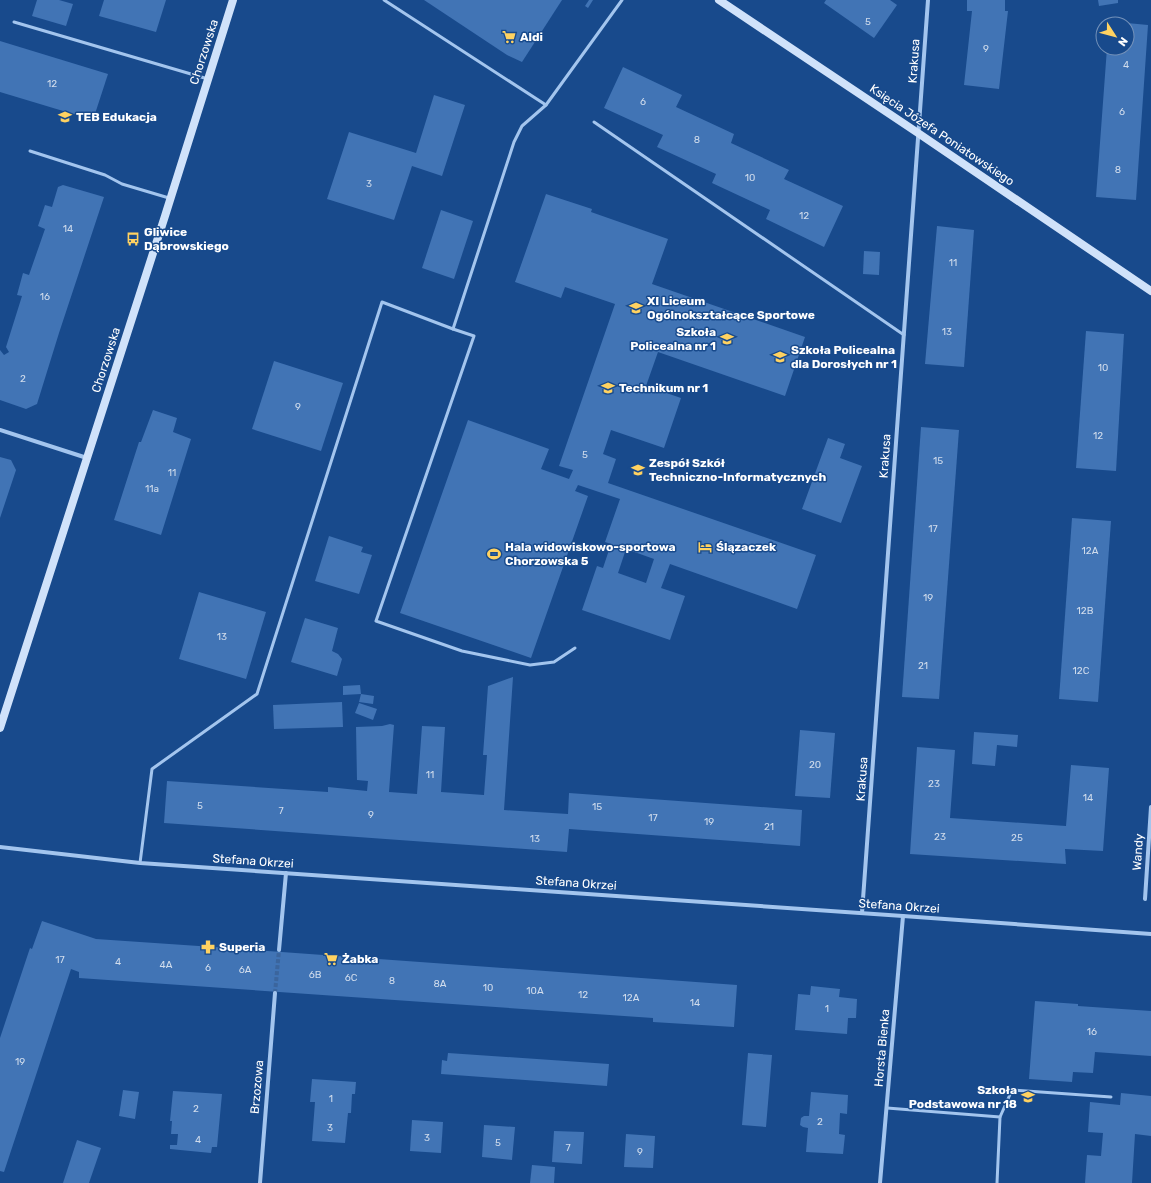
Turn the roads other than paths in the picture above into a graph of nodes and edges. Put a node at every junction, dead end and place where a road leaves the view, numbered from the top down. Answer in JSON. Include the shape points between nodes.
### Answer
{"nodes":[{"id":1,"x":233,"y":0,"type":"edge"},
{"id":2,"x":384,"y":0,"type":"edge"},
{"id":3,"x":622,"y":0,"type":"edge"},
{"id":4,"x":719,"y":0,"type":"edge"},
{"id":5,"x":928,"y":0,"type":"edge"},
{"id":6,"x":14,"y":22,"type":"dead end"},
{"id":7,"x":208,"y":79,"type":"junction"},
{"id":8,"x":546,"y":104,"type":"junction"},
{"id":9,"x":594,"y":122,"type":"dead end"},
{"id":10,"x":918,"y":132,"type":"junction"},
{"id":11,"x":30,"y":151,"type":"dead end"},
{"id":12,"x":171,"y":198,"type":"junction"},
{"id":13,"x":1151,"y":291,"type":"edge"},
{"id":14,"x":453,"y":329,"type":"junction"},
{"id":15,"x":904,"y":335,"type":"junction"},
{"id":16,"x":0,"y":430,"type":"edge"},
{"id":17,"x":87,"y":458,"type":"junction"},
{"id":18,"x":575,"y":648,"type":"dead end"},
{"id":19,"x":0,"y":728,"type":"edge"},
{"id":20,"x":1151,"y":807,"type":"edge"},
{"id":21,"x":0,"y":847,"type":"edge"},
{"id":22,"x":140,"y":863,"type":"junction"},
{"id":23,"x":286,"y":873,"type":"junction"},
{"id":24,"x":1145,"y":899,"type":"dead end"},
{"id":25,"x":862,"y":913,"type":"junction"},
{"id":26,"x":903,"y":916,"type":"junction"},
{"id":27,"x":1151,"y":934,"type":"edge"},
{"id":28,"x":279,"y":950,"type":"tunnel mouth"},
{"id":29,"x":275,"y":993,"type":"tunnel mouth"},
{"id":30,"x":1111,"y":1098,"type":"dead end"},
{"id":31,"x":887,"y":1108,"type":"junction"},
{"id":32,"x":1000,"y":1117,"type":"junction"},
{"id":33,"x":260,"y":1183,"type":"edge"},
{"id":34,"x":880,"y":1183,"type":"edge"},
{"id":35,"x":997,"y":1183,"type":"edge"}],
"edges":[{"from":1,"to":7,"type":"main road","name":"Chorzowska"},
{"from":2,"to":8,"type":"lane"},
{"from":3,"to":8,"type":"lane"},
{"from":4,"to":10,"type":"main road","name":"Księcia Józefa Poniatowskiego"},
{"from":5,"to":10,"type":"street","name":"Krakusa"},
{"from":6,"to":7,"type":"lane"},
{"from":7,"to":12,"type":"main road","name":"Chorzowska"},
{"from":8,"to":14,"type":"lane","via":[[522,126],[514,142]]},
{"from":9,"to":15,"type":"lane"},
{"from":10,"to":13,"type":"main road","name":"Księcia Józefa Poniatowskiego"},
{"from":10,"to":15,"type":"street","name":"Krakusa"},
{"from":11,"to":12,"type":"lane","via":[[105,174],[122,184]]},
{"from":12,"to":17,"type":"main road","name":"Chorzowska"},
{"from":14,"to":18,"type":"lane","via":[[474,336],[376,621],[462,651],[530,665],[554,662]]},
{"from":14,"to":22,"type":"lane","via":[[382,302],[257,694],[152,769]]},
{"from":15,"to":25,"type":"street","name":"Krakusa"},
{"from":16,"to":17,"type":"street"},
{"from":17,"to":19,"type":"main road","name":"Chorzowska"},
{"from":20,"to":24,"type":"street","name":"Wandy"},
{"from":21,"to":22,"type":"street","name":"Stefana Okrzei"},
{"from":22,"to":23,"type":"street","name":"Stefana Okrzei"},
{"from":23,"to":25,"type":"street","name":"Stefana Okrzei"},
{"from":23,"to":28,"type":"street"},
{"from":25,"to":26,"type":"street","name":"Stefana Okrzei"},
{"from":26,"to":27,"type":"street","name":"Stefana Okrzei"},
{"from":26,"to":31,"type":"street","name":"Horsta Bienka"},
{"from":29,"to":33,"type":"street","name":"Brzozowa"},
{"from":30,"to":32,"type":"lane","via":[[1012,1090]]},
{"from":31,"to":32,"type":"lane"},
{"from":31,"to":34,"type":"street","name":"Horsta Bienka"},
{"from":32,"to":35,"type":"lane"}]}
